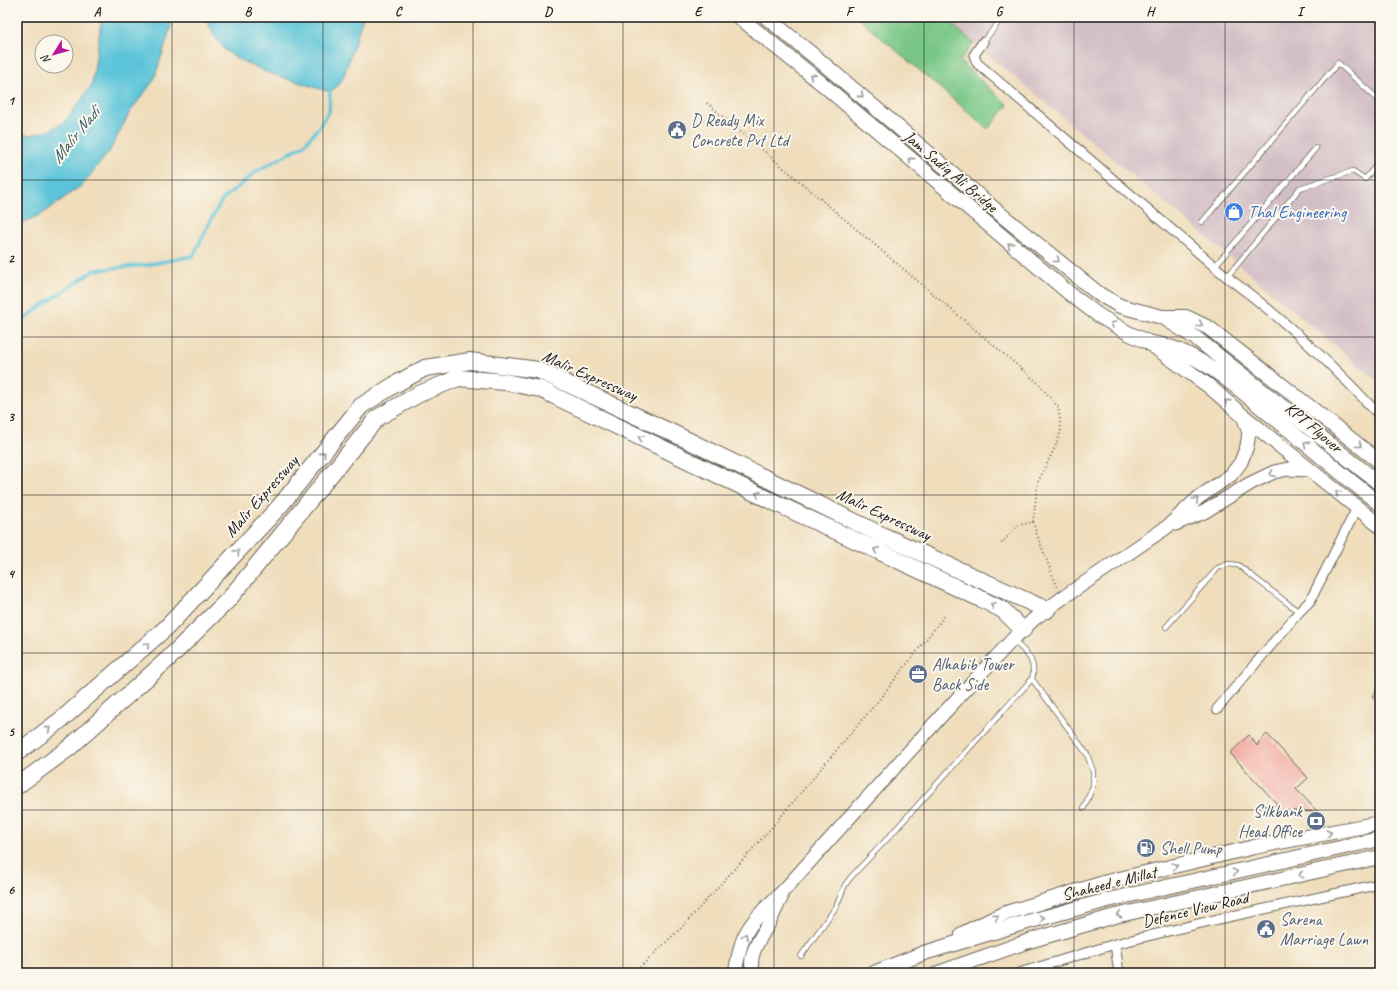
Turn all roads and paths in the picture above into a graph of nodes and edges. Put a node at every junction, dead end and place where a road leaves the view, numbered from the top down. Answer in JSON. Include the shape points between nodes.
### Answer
{"nodes":[{"id":1,"x":739,"y":17,"type":"edge"},
{"id":2,"x":766,"y":17,"type":"edge"},
{"id":3,"x":1003,"y":17,"type":"edge"},
{"id":4,"x":982,"y":42,"type":"joint"},
{"id":5,"x":1380,"y":101,"type":"edge"},
{"id":6,"x":707,"y":103,"type":"dead end"},
{"id":7,"x":1316,"y":148,"type":"dead end"},
{"id":8,"x":1380,"y":161,"type":"edge"},
{"id":9,"x":1202,"y":222,"type":"dead end"},
{"id":10,"x":1214,"y":266,"type":"junction"},
{"id":11,"x":1227,"y":277,"type":"junction"},
{"id":12,"x":1162,"y":316,"type":"junction"},
{"id":13,"x":1148,"y":342,"type":"junction"},
{"id":14,"x":1227,"y":371,"type":"junction"},
{"id":15,"x":1243,"y":416,"type":"junction"},
{"id":16,"x":1380,"y":416,"type":"edge"},
{"id":17,"x":1380,"y":462,"type":"edge"},
{"id":18,"x":1310,"y":470,"type":"junction"},
{"id":19,"x":1380,"y":484,"type":"edge"},
{"id":20,"x":1380,"y":504,"type":"edge"},
{"id":21,"x":1356,"y":508,"type":"junction"},
{"id":22,"x":1033,"y":522,"type":"junction"},
{"id":23,"x":1380,"y":526,"type":"edge"},
{"id":24,"x":1168,"y":527,"type":"junction"},
{"id":25,"x":1000,"y":545,"type":"dead end"},
{"id":26,"x":1061,"y":599,"type":"junction"},
{"id":27,"x":1047,"y":610,"type":"junction"},
{"id":28,"x":1299,"y":612,"type":"junction"},
{"id":29,"x":946,"y":614,"type":"dead end"},
{"id":30,"x":1166,"y":627,"type":"dead end"},
{"id":31,"x":1018,"y":635,"type":"junction"},
{"id":32,"x":1032,"y":679,"type":"junction"},
{"id":33,"x":1217,"y":709,"type":"dead end"},
{"id":34,"x":17,"y":753,"type":"edge"},
{"id":35,"x":17,"y":786,"type":"edge"},
{"id":36,"x":1084,"y":808,"type":"dead end"},
{"id":37,"x":1380,"y":823,"type":"edge"},
{"id":38,"x":1380,"y":839,"type":"edge"},
{"id":39,"x":1380,"y":857,"type":"edge"},
{"id":40,"x":1380,"y":884,"type":"edge"},
{"id":41,"x":785,"y":889,"type":"junction"},
{"id":42,"x":1115,"y":944,"type":"junction"},
{"id":43,"x":924,"y":953,"type":"junction"},
{"id":44,"x":801,"y":956,"type":"dead end"},
{"id":45,"x":634,"y":973,"type":"edge"},
{"id":46,"x":735,"y":973,"type":"edge"},
{"id":47,"x":754,"y":973,"type":"edge"},
{"id":48,"x":874,"y":973,"type":"edge"},
{"id":49,"x":938,"y":973,"type":"edge"},
{"id":50,"x":1019,"y":973,"type":"edge"},
{"id":51,"x":1119,"y":973,"type":"edge"}],
"edges":[{"from":13,"to":1,"type":"main road","name":"Jam Sadiq Ali Bridge","one_way":true,"via":[[1098,315],[1069,293],[820,82]]},
{"from":2,"to":12,"type":"main road","name":"Jam Sadiq Ali Bridge","one_way":true,"via":[[1099,294],[1120,306]]},
{"from":3,"to":4,"type":"lane"},
{"from":4,"to":10,"type":"street","via":[[974,54],[977,63]]},
{"from":5,"to":9,"type":"lane","via":[[1338,63]]},
{"from":6,"to":22,"type":"path","via":[[1048,394],[1058,407],[1061,431],[1038,482]]},
{"from":7,"to":10,"type":"lane"},
{"from":8,"to":11,"type":"lane","via":[[1365,179],[1353,171],[1300,188]]},
{"from":10,"to":11,"type":"street"},
{"from":11,"to":16,"type":"street","via":[[1303,337]]},
{"from":12,"to":14,"type":"main road","via":[[1197,339]]},
{"from":12,"to":17,"type":"main road","one_way":true,"via":[[1186,317],[1209,328]]},
{"from":13,"to":14,"type":"main road","via":[[1164,344]]},
{"from":15,"to":13,"type":"main road","one_way":true,"via":[[1210,387]]},
{"from":14,"to":19,"type":"main road","name":"KPT Flyover"},
{"from":20,"to":14,"type":"main road","name":"KPT Flyover","one_way":true},
{"from":15,"to":18,"type":"main road"},
{"from":24,"to":15,"type":"street","one_way":true,"via":[[1198,498],[1231,475],[1241,462],[1249,433]]},
{"from":21,"to":18,"type":"main road","one_way":true},
{"from":18,"to":24,"type":"street","one_way":true,"via":[[1288,469],[1274,472],[1204,512]]},
{"from":21,"to":23,"type":"main road"},
{"from":21,"to":28,"type":"street","via":[[1310,601]]},
{"from":22,"to":25,"type":"path","via":[[1017,526]]},
{"from":22,"to":26,"type":"path"},
{"from":24,"to":26,"type":"street"},
{"from":26,"to":27,"type":"street"},
{"from":27,"to":31,"type":"street"},
{"from":34,"to":27,"type":"highway","name":"Malir Expressway","one_way":true,"via":[[62,719],[167,627],[279,507],[361,406],[425,368],[470,361],[538,370],[884,536]]},
{"from":28,"to":30,"type":"lane","via":[[1238,565],[1228,564],[1218,568]]},
{"from":28,"to":33,"type":"street"},
{"from":29,"to":45,"type":"path","via":[[878,701],[767,833],[683,926]]},
{"from":31,"to":32,"type":"lane","via":[[1033,663]]},
{"from":31,"to":35,"type":"highway","name":"Malir Expressway","one_way":true,"via":[[1003,610],[540,389],[505,382],[458,378],[419,394],[377,418],[229,599],[169,658],[69,748]]},
{"from":31,"to":41,"type":"street","via":[[942,714]]},
{"from":32,"to":36,"type":"lane","via":[[1087,754],[1093,772],[1093,786]]},
{"from":32,"to":44,"type":"lane","via":[[851,877],[836,907]]},
{"from":43,"to":37,"type":"main road","one_way":true,"via":[[1003,914],[1107,882],[1254,848]]},
{"from":43,"to":38,"type":"main road","name":"Shaheed e Millat","one_way":true,"via":[[1108,900]]},
{"from":39,"to":49,"type":"main road","name":"Shaheed e Millat","one_way":true,"via":[[1115,916],[1029,941]]},
{"from":40,"to":42,"type":"street","name":"Defence View Road"},
{"from":46,"to":41,"type":"street","one_way":true,"via":[[738,954],[748,929]]},
{"from":41,"to":47,"type":"street","via":[[758,941],[752,958]]},
{"from":42,"to":50,"type":"street","name":"Defence View Road"},
{"from":42,"to":51,"type":"street"},
{"from":43,"to":48,"type":"main road","name":"Shaheed e Millat"}]}
